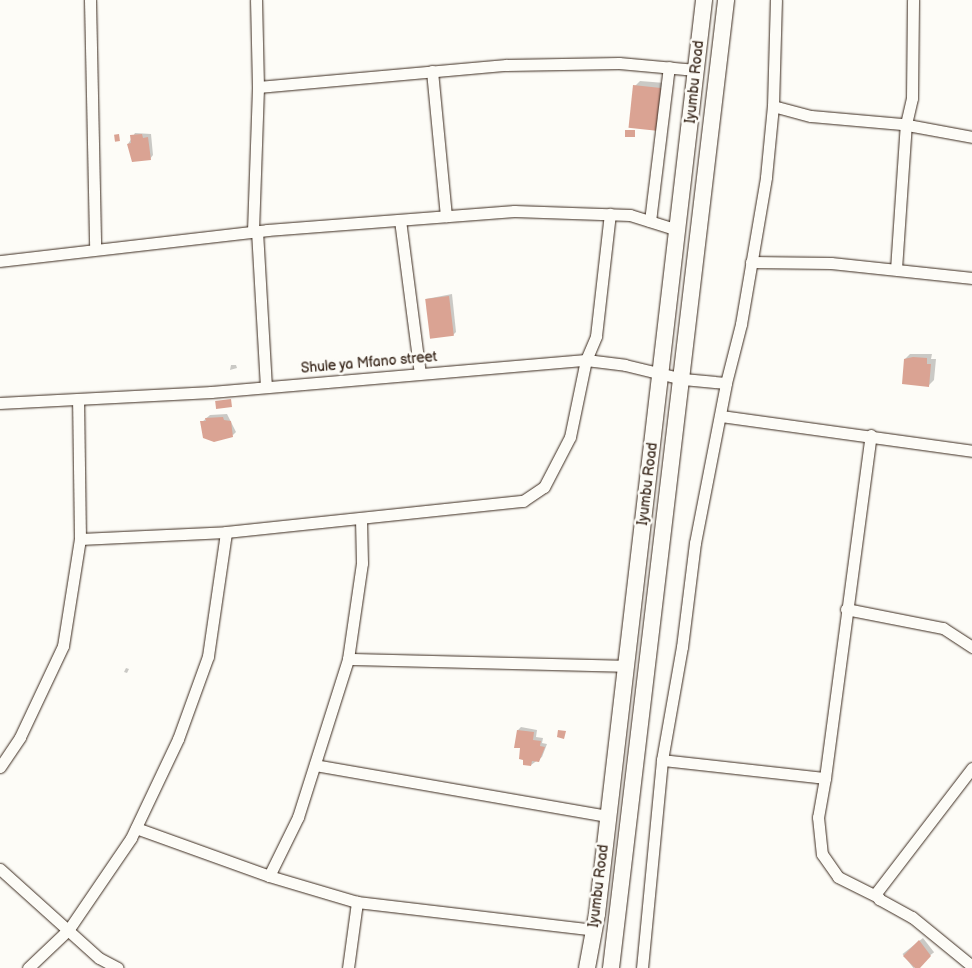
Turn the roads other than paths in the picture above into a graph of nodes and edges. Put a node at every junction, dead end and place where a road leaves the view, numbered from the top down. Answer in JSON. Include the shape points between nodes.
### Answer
{"nodes":[{"id":1,"x":90,"y":0,"type":"edge"},
{"id":2,"x":256,"y":0,"type":"edge"},
{"id":3,"x":704,"y":0,"type":"edge"},
{"id":4,"x":726,"y":0,"type":"edge"},
{"id":5,"x":776,"y":0,"type":"edge"},
{"id":6,"x":913,"y":0,"type":"edge"},
{"id":7,"x":668,"y":67,"type":"junction"},
{"id":8,"x":696,"y":70,"type":"junction"},
{"id":9,"x":432,"y":71,"type":"junction"},
{"id":10,"x":258,"y":87,"type":"junction"},
{"id":11,"x":773,"y":106,"type":"junction"},
{"id":12,"x":906,"y":124,"type":"junction"},
{"id":13,"x":972,"y":137,"type":"edge"},
{"id":14,"x":610,"y":214,"type":"junction"},
{"id":15,"x":446,"y":216,"type":"junction"},
{"id":16,"x":400,"y":220,"type":"junction"},
{"id":17,"x":650,"y":221,"type":"junction"},
{"id":18,"x":678,"y":230,"type":"junction"},
{"id":19,"x":255,"y":231,"type":"junction"},
{"id":20,"x":95,"y":249,"type":"junction"},
{"id":21,"x":0,"y":261,"type":"edge"},
{"id":22,"x":751,"y":262,"type":"junction"},
{"id":23,"x":896,"y":269,"type":"junction"},
{"id":24,"x":972,"y":278,"type":"edge"},
{"id":25,"x":586,"y":360,"type":"junction"},
{"id":26,"x":420,"y":373,"type":"junction"},
{"id":27,"x":661,"y":376,"type":"junction"},
{"id":28,"x":683,"y":379,"type":"junction"},
{"id":29,"x":726,"y":383,"type":"junction"},
{"id":30,"x":266,"y":387,"type":"junction"},
{"id":31,"x":78,"y":401,"type":"junction"},
{"id":32,"x":0,"y":403,"type":"edge"},
{"id":33,"x":721,"y":416,"type":"junction"},
{"id":34,"x":871,"y":435,"type":"junction"},
{"id":35,"x":972,"y":451,"type":"edge"},
{"id":36,"x":361,"y":518,"type":"junction"},
{"id":37,"x":226,"y":532,"type":"junction"},
{"id":38,"x":80,"y":539,"type":"junction"},
{"id":39,"x":846,"y":609,"type":"junction"},
{"id":40,"x":972,"y":647,"type":"edge"},
{"id":41,"x":348,"y":659,"type":"junction"},
{"id":42,"x":626,"y":666,"type":"junction"},
{"id":43,"x":662,"y":760,"type":"junction"},
{"id":44,"x":315,"y":765,"type":"junction"},
{"id":45,"x":0,"y":766,"type":"edge"},
{"id":46,"x":972,"y":768,"type":"edge"},
{"id":47,"x":825,"y":778,"type":"junction"},
{"id":48,"x":608,"y":816,"type":"junction"},
{"id":49,"x":136,"y":828,"type":"junction"},
{"id":50,"x":0,"y":869,"type":"edge"},
{"id":51,"x":269,"y":876,"type":"junction"},
{"id":52,"x":878,"y":897,"type":"junction"},
{"id":53,"x":358,"y":902,"type":"junction"},
{"id":54,"x":69,"y":929,"type":"junction"},
{"id":55,"x":594,"y":930,"type":"junction"},
{"id":56,"x":972,"y":966,"type":"edge"},
{"id":57,"x":28,"y":968,"type":"edge"},
{"id":58,"x":118,"y":968,"type":"edge"},
{"id":59,"x":348,"y":968,"type":"edge"},
{"id":60,"x":587,"y":968,"type":"edge"},
{"id":61,"x":611,"y":968,"type":"edge"},
{"id":62,"x":642,"y":968,"type":"edge"}],
"edges":[{"from":1,"to":20,"type":"street"},
{"from":2,"to":10,"type":"street"},
{"from":3,"to":8,"type":"main road","name":"Iyumbu Road"},
{"from":4,"to":28,"type":"main road","name":"Iyumbu Road","via":[[720,68],[700,201]]},
{"from":5,"to":11,"type":"street"},
{"from":6,"to":12,"type":"street","via":[[912,98]]},
{"from":7,"to":8,"type":"street"},
{"from":7,"to":9,"type":"street","via":[[619,63]]},
{"from":7,"to":17,"type":"street"},
{"from":8,"to":18,"type":"main road","name":"Iyumbu Road"},
{"from":9,"to":10,"type":"street"},
{"from":9,"to":15,"type":"street"},
{"from":10,"to":19,"type":"street"},
{"from":11,"to":12,"type":"street","via":[[811,116]]},
{"from":11,"to":22,"type":"street","via":[[766,177]]},
{"from":12,"to":13,"type":"street"},
{"from":12,"to":23,"type":"street"},
{"from":14,"to":15,"type":"street","via":[[514,211]]},
{"from":14,"to":17,"type":"street"},
{"from":14,"to":25,"type":"street","via":[[596,336]]},
{"from":15,"to":16,"type":"street"},
{"from":16,"to":19,"type":"street"},
{"from":16,"to":26,"type":"street"},
{"from":17,"to":18,"type":"street"},
{"from":18,"to":27,"type":"main road","name":"Iyumbu Road"},
{"from":19,"to":20,"type":"street"},
{"from":19,"to":30,"type":"street"},
{"from":20,"to":21,"type":"street"},
{"from":22,"to":23,"type":"street","via":[[831,262]]},
{"from":22,"to":29,"type":"street","via":[[741,324]]},
{"from":23,"to":24,"type":"street"},
{"from":25,"to":26,"type":"street","name":"Shule ya Mfano street"},
{"from":25,"to":27,"type":"street","name":"Shule ya Mfano street","via":[[625,365]]},
{"from":25,"to":36,"type":"street","via":[[570,437],[544,487],[523,501]]},
{"from":26,"to":30,"type":"street","name":"Shule ya Mfano street"},
{"from":27,"to":28,"type":"street","name":"Shule ya Mfano street"},
{"from":27,"to":42,"type":"main road","name":"Iyumbu Road"},
{"from":28,"to":29,"type":"street","name":"Shule ya Mfano street"},
{"from":28,"to":61,"type":"main road","name":"Iyumbu Road"},
{"from":29,"to":33,"type":"street"},
{"from":30,"to":31,"type":"street","name":"Shule ya Mfano street"},
{"from":31,"to":32,"type":"street","name":"Shule ya Mfano street"},
{"from":31,"to":38,"type":"street"},
{"from":33,"to":34,"type":"street"},
{"from":33,"to":43,"type":"street","via":[[695,543],[682,646]]},
{"from":34,"to":35,"type":"street"},
{"from":34,"to":39,"type":"street"},
{"from":36,"to":37,"type":"street"},
{"from":36,"to":41,"type":"street","via":[[362,563]]},
{"from":37,"to":38,"type":"street"},
{"from":37,"to":49,"type":"street","via":[[208,656],[178,739]]},
{"from":38,"to":45,"type":"street","via":[[63,646],[20,737]]},
{"from":39,"to":40,"type":"street","via":[[942,628]]},
{"from":39,"to":47,"type":"street"},
{"from":41,"to":42,"type":"street"},
{"from":41,"to":44,"type":"street"},
{"from":42,"to":48,"type":"main road","name":"Iyumbu Road"},
{"from":43,"to":47,"type":"street"},
{"from":43,"to":62,"type":"street"},
{"from":44,"to":48,"type":"street"},
{"from":44,"to":51,"type":"street","via":[[298,817]]},
{"from":46,"to":52,"type":"street","via":[[877,891]]},
{"from":47,"to":52,"type":"street","via":[[818,818],[825,860],[848,884]]},
{"from":48,"to":55,"type":"main road","name":"Iyumbu Road"},
{"from":49,"to":51,"type":"street"},
{"from":49,"to":54,"type":"street"},
{"from":50,"to":54,"type":"street"},
{"from":51,"to":53,"type":"street"},
{"from":52,"to":56,"type":"street","via":[[912,917]]},
{"from":53,"to":55,"type":"street"},
{"from":53,"to":59,"type":"street"},
{"from":54,"to":57,"type":"street"},
{"from":54,"to":58,"type":"street","via":[[99,958]]},
{"from":55,"to":60,"type":"main road","name":"Iyumbu Road"}]}
